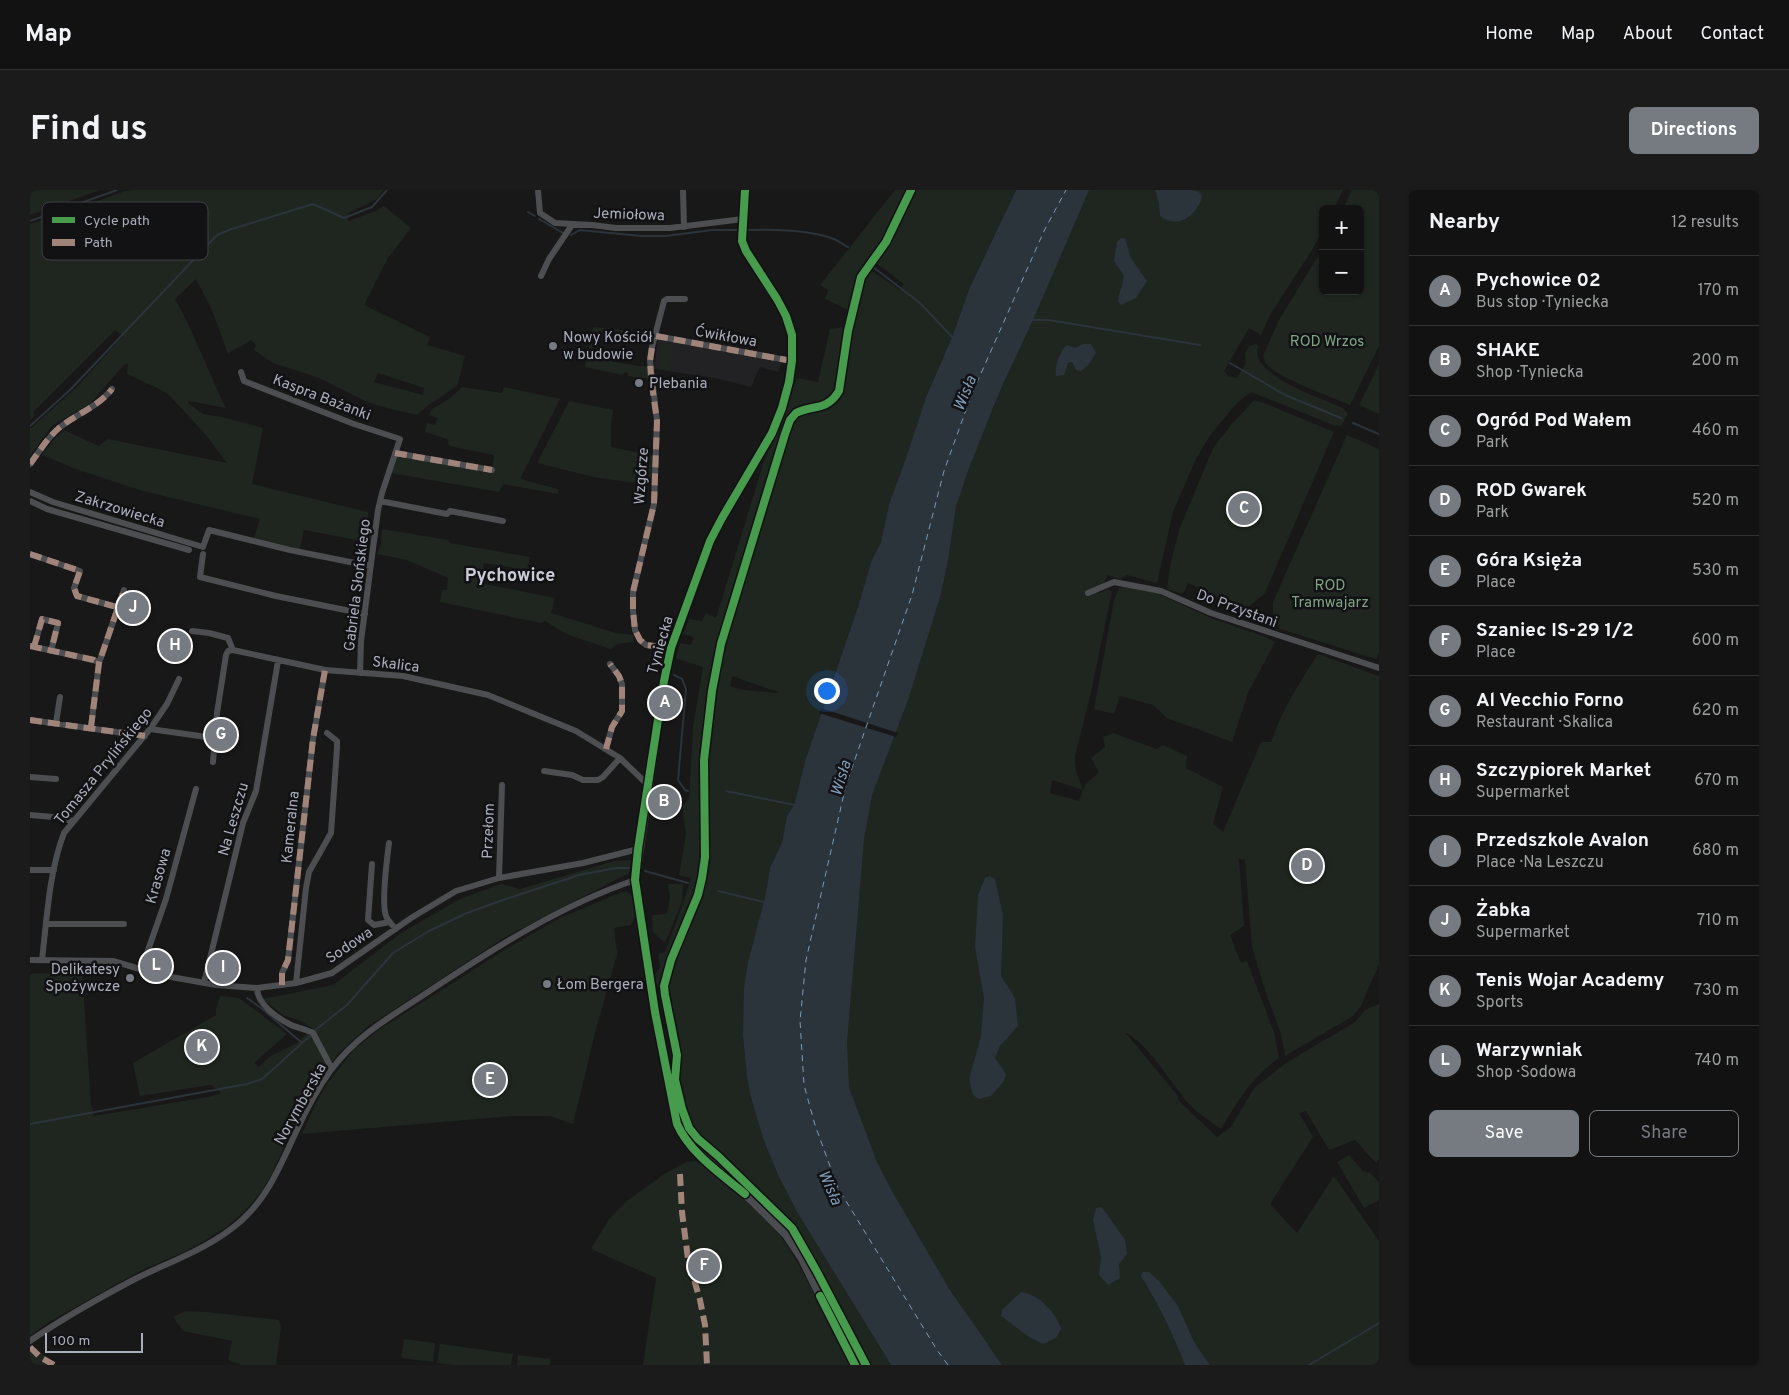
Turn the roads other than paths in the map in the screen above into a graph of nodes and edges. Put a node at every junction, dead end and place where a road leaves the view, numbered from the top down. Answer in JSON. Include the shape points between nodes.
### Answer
{"nodes":[{"id":1,"x":538,"y":190,"type":"edge"},
{"id":2,"x":683,"y":190,"type":"edge"},
{"id":3,"x":745,"y":190,"type":"edge"},
{"id":4,"x":743,"y":219,"type":"junction"},
{"id":5,"x":572,"y":225,"type":"junction"},
{"id":6,"x":684,"y":227,"type":"junction"},
{"id":7,"x":542,"y":276,"type":"dead end"},
{"id":8,"x":685,"y":299,"type":"dead end"},
{"id":9,"x":656,"y":336,"type":"junction"},
{"id":10,"x":792,"y":361,"type":"junction"},
{"id":11,"x":241,"y":372,"type":"dead end"},
{"id":12,"x":112,"y":389,"type":"dead end"},
{"id":13,"x":400,"y":439,"type":"joint"},
{"id":14,"x":395,"y":453,"type":"junction"},
{"id":15,"x":30,"y":464,"type":"edge"},
{"id":16,"x":492,"y":470,"type":"dead end"},
{"id":17,"x":30,"y":492,"type":"edge"},
{"id":18,"x":30,"y":501,"type":"edge"},
{"id":19,"x":380,"y":502,"type":"junction"},
{"id":20,"x":503,"y":521,"type":"dead end"},
{"id":21,"x":189,"y":550,"type":"dead end"},
{"id":22,"x":203,"y":550,"type":"junction"},
{"id":23,"x":30,"y":554,"type":"edge"},
{"id":24,"x":370,"y":566,"type":"junction"},
{"id":25,"x":124,"y":590,"type":"dead end"},
{"id":26,"x":1088,"y":593,"type":"dead end"},
{"id":27,"x":118,"y":607,"type":"junction"},
{"id":28,"x":364,"y":614,"type":"junction"},
{"id":29,"x":192,"y":631,"type":"dead end"},
{"id":30,"x":32,"y":646,"type":"edge"},
{"id":31,"x":671,"y":648,"type":"junction"},
{"id":32,"x":233,"y":650,"type":"junction"},
{"id":33,"x":51,"y":651,"type":"junction"},
{"id":34,"x":278,"y":661,"type":"junction"},
{"id":35,"x":99,"y":663,"type":"junction"},
{"id":36,"x":610,"y":664,"type":"dead end"},
{"id":37,"x":1379,"y":668,"type":"edge"},
{"id":38,"x":325,"y":670,"type":"junction"},
{"id":39,"x":360,"y":673,"type":"junction"},
{"id":40,"x":179,"y":680,"type":"dead end"},
{"id":41,"x":60,"y":697,"type":"dead end"},
{"id":42,"x":30,"y":720,"type":"edge"},
{"id":43,"x":56,"y":723,"type":"junction"},
{"id":44,"x":91,"y":727,"type":"junction"},
{"id":45,"x":150,"y":729,"type":"junction"},
{"id":46,"x":327,"y":734,"type":"dead end"},
{"id":47,"x":145,"y":736,"type":"junction"},
{"id":48,"x":214,"y":738,"type":"junction"},
{"id":49,"x":606,"y":749,"type":"junction"},
{"id":50,"x":620,"y":758,"type":"junction"},
{"id":51,"x":213,"y":762,"type":"dead end"},
{"id":52,"x":544,"y":771,"type":"dead end"},
{"id":53,"x":30,"y":777,"type":"edge"},
{"id":54,"x":56,"y":779,"type":"dead end"},
{"id":55,"x":502,"y":785,"type":"dead end"},
{"id":56,"x":648,"y":785,"type":"junction"},
{"id":57,"x":196,"y":789,"type":"dead end"},
{"id":58,"x":30,"y":815,"type":"edge"},
{"id":59,"x":73,"y":821,"type":"junction"},
{"id":60,"x":389,"y":843,"type":"dead end"},
{"id":61,"x":638,"y":849,"type":"junction"},
{"id":62,"x":372,"y":864,"type":"dead end"},
{"id":63,"x":30,"y":870,"type":"edge"},
{"id":64,"x":54,"y":870,"type":"junction"},
{"id":65,"x":499,"y":878,"type":"junction"},
{"id":66,"x":635,"y":880,"type":"junction"},
{"id":67,"x":390,"y":922,"type":"junction"},
{"id":68,"x":46,"y":924,"type":"junction"},
{"id":69,"x":124,"y":924,"type":"dead end"},
{"id":70,"x":396,"y":929,"type":"junction"},
{"id":71,"x":30,"y":960,"type":"edge"},
{"id":72,"x":42,"y":960,"type":"junction"},
{"id":73,"x":141,"y":970,"type":"junction"},
{"id":74,"x":204,"y":983,"type":"junction"},
{"id":75,"x":296,"y":983,"type":"junction"},
{"id":76,"x":282,"y":985,"type":"junction"},
{"id":77,"x":257,"y":988,"type":"junction"},
{"id":78,"x":332,"y":1070,"type":"junction"},
{"id":79,"x":30,"y":1342,"type":"edge"},
{"id":80,"x":855,"y":1365,"type":"edge"}],
"edges":[{"from":1,"to":5,"type":"street","name":"Jemiołowa","via":[[540,213],[555,223]]},
{"from":2,"to":6,"type":"street"},
{"from":3,"to":4,"type":"street","name":"Tyniecka"},
{"from":4,"to":6,"type":"street","name":"Jemiołowa"},
{"from":4,"to":10,"type":"street","name":"Tyniecka","via":[[746,251],[787,319],[792,335]]},
{"from":5,"to":6,"type":"street","name":"Jemiołowa"},
{"from":5,"to":7,"type":"street","via":[[549,259]]},
{"from":8,"to":9,"type":"street","name":"Wzgórze","via":[[664,301]]},
{"from":9,"to":10,"type":"street","name":"Ćwikłowa"},
{"from":9,"to":31,"type":"street","name":"Wzgórze","via":[[650,361],[657,421],[654,504],[633,592],[633,611],[635,630],[640,640],[646,645]]},
{"from":10,"to":31,"type":"street","name":"Tyniecka","via":[[782,408],[772,434],[710,541]]},
{"from":11,"to":13,"type":"street","name":"Kaspra Bażanki","via":[[244,381]]},
{"from":12,"to":15,"type":"street","via":[[88,410],[55,431]]},
{"from":13,"to":14,"type":"street","name":"Gabriela Słońskiego"},
{"from":14,"to":16,"type":"street"},
{"from":14,"to":19,"type":"street","name":"Gabriela Słońskiego"},
{"from":17,"to":22,"type":"street","name":"Zakrzowiecka"},
{"from":18,"to":21,"type":"street","name":"Zakrzowiecka","via":[[47,509]]},
{"from":19,"to":20,"type":"street","name":"Gabriela Słońskiego"},
{"from":19,"to":24,"type":"street","name":"Gabriela Słońskiego"},
{"from":22,"to":24,"type":"street","via":[[209,530]]},
{"from":22,"to":28,"type":"street","via":[[200,577]]},
{"from":23,"to":27,"type":"street","via":[[80,570],[74,588],[77,596]]},
{"from":24,"to":28,"type":"street","name":"Gabriela Słońskiego"},
{"from":25,"to":27,"type":"street"},
{"from":26,"to":37,"type":"street","name":"Do Przystani","via":[[1114,582],[1161,590],[1211,613]]},
{"from":27,"to":35,"type":"street"},
{"from":28,"to":39,"type":"street","name":"Gabriela Słońskiego"},
{"from":29,"to":32,"type":"street","via":[[228,638]]},
{"from":30,"to":33,"type":"street"},
{"from":30,"to":33,"type":"street","via":[[42,619],[58,623]]},
{"from":31,"to":56,"type":"street","name":"Tyniecka"},
{"from":32,"to":34,"type":"street","name":"Skalica"},
{"from":32,"to":48,"type":"street","via":[[226,655]]},
{"from":33,"to":35,"type":"street"},
{"from":34,"to":38,"type":"street","name":"Skalica"},
{"from":34,"to":74,"type":"street","name":"Na Leszczu","via":[[256,790],[243,822]]},
{"from":35,"to":44,"type":"street"},
{"from":36,"to":49,"type":"street","via":[[622,684],[622,711],[612,727]]},
{"from":38,"to":39,"type":"street","name":"Skalica"},
{"from":38,"to":76,"type":"street","name":"Kameralna","via":[[313,739],[288,960],[281,976]]},
{"from":39,"to":49,"type":"street","name":"Skalica","via":[[403,676],[488,694],[576,731]]},
{"from":40,"to":45,"type":"street","name":"Tomasza Prylińskiego"},
{"from":41,"to":43,"type":"street"},
{"from":42,"to":43,"type":"street"},
{"from":43,"to":44,"type":"street"},
{"from":44,"to":47,"type":"street"},
{"from":45,"to":47,"type":"street","name":"Tomasza Prylińskiego"},
{"from":45,"to":48,"type":"street"},
{"from":46,"to":75,"type":"street","via":[[337,741],[338,748],[331,833],[309,872]]},
{"from":47,"to":59,"type":"street","name":"Tomasza Prylińskiego"},
{"from":48,"to":51,"type":"street"},
{"from":49,"to":50,"type":"street","name":"Skalica"},
{"from":50,"to":52,"type":"street","via":[[598,780]]},
{"from":50,"to":56,"type":"street","name":"Skalica"},
{"from":53,"to":54,"type":"street"},
{"from":55,"to":65,"type":"street","name":"Przełom"},
{"from":56,"to":61,"type":"street","name":"Tyniecka"},
{"from":57,"to":73,"type":"street","name":"Krasowa","via":[[166,899]]},
{"from":58,"to":59,"type":"street"},
{"from":59,"to":64,"type":"street","name":"Tomasza Prylińskiego","via":[[58,848]]},
{"from":60,"to":67,"type":"street","via":[[385,913]]},
{"from":61,"to":65,"type":"street","name":"Sodowa"},
{"from":61,"to":66,"type":"street","name":"Tyniecka"},
{"from":62,"to":67,"type":"street","via":[[368,920],[374,925]]},
{"from":63,"to":64,"type":"street"},
{"from":64,"to":68,"type":"street","name":"Tomasza Prylińskiego"},
{"from":65,"to":70,"type":"street","name":"Sodowa","via":[[456,891]]},
{"from":66,"to":78,"type":"street","name":"Norymberska","via":[[580,902],[509,940],[364,1034]]},
{"from":66,"to":80,"type":"street","name":"Tyniecka","via":[[654,1012],[681,1133],[786,1234],[802,1258]]},
{"from":67,"to":70,"type":"street"},
{"from":68,"to":69,"type":"street"},
{"from":68,"to":72,"type":"street","name":"Tomasza Prylińskiego"},
{"from":70,"to":75,"type":"street","name":"Sodowa","via":[[332,973]]},
{"from":71,"to":72,"type":"street","name":"Sodowa"},
{"from":72,"to":73,"type":"street","name":"Sodowa","via":[[113,961]]},
{"from":73,"to":74,"type":"street","name":"Sodowa"},
{"from":74,"to":77,"type":"street","name":"Sodowa"},
{"from":75,"to":76,"type":"street","name":"Sodowa"},
{"from":76,"to":77,"type":"street","name":"Sodowa"},
{"from":77,"to":78,"type":"street","via":[[258,998],[264,1005],[288,1023],[313,1034]]},
{"from":78,"to":79,"type":"street","name":"Norymberska","via":[[307,1110],[268,1188],[241,1221],[205,1246],[136,1279],[50,1327]]}]}
